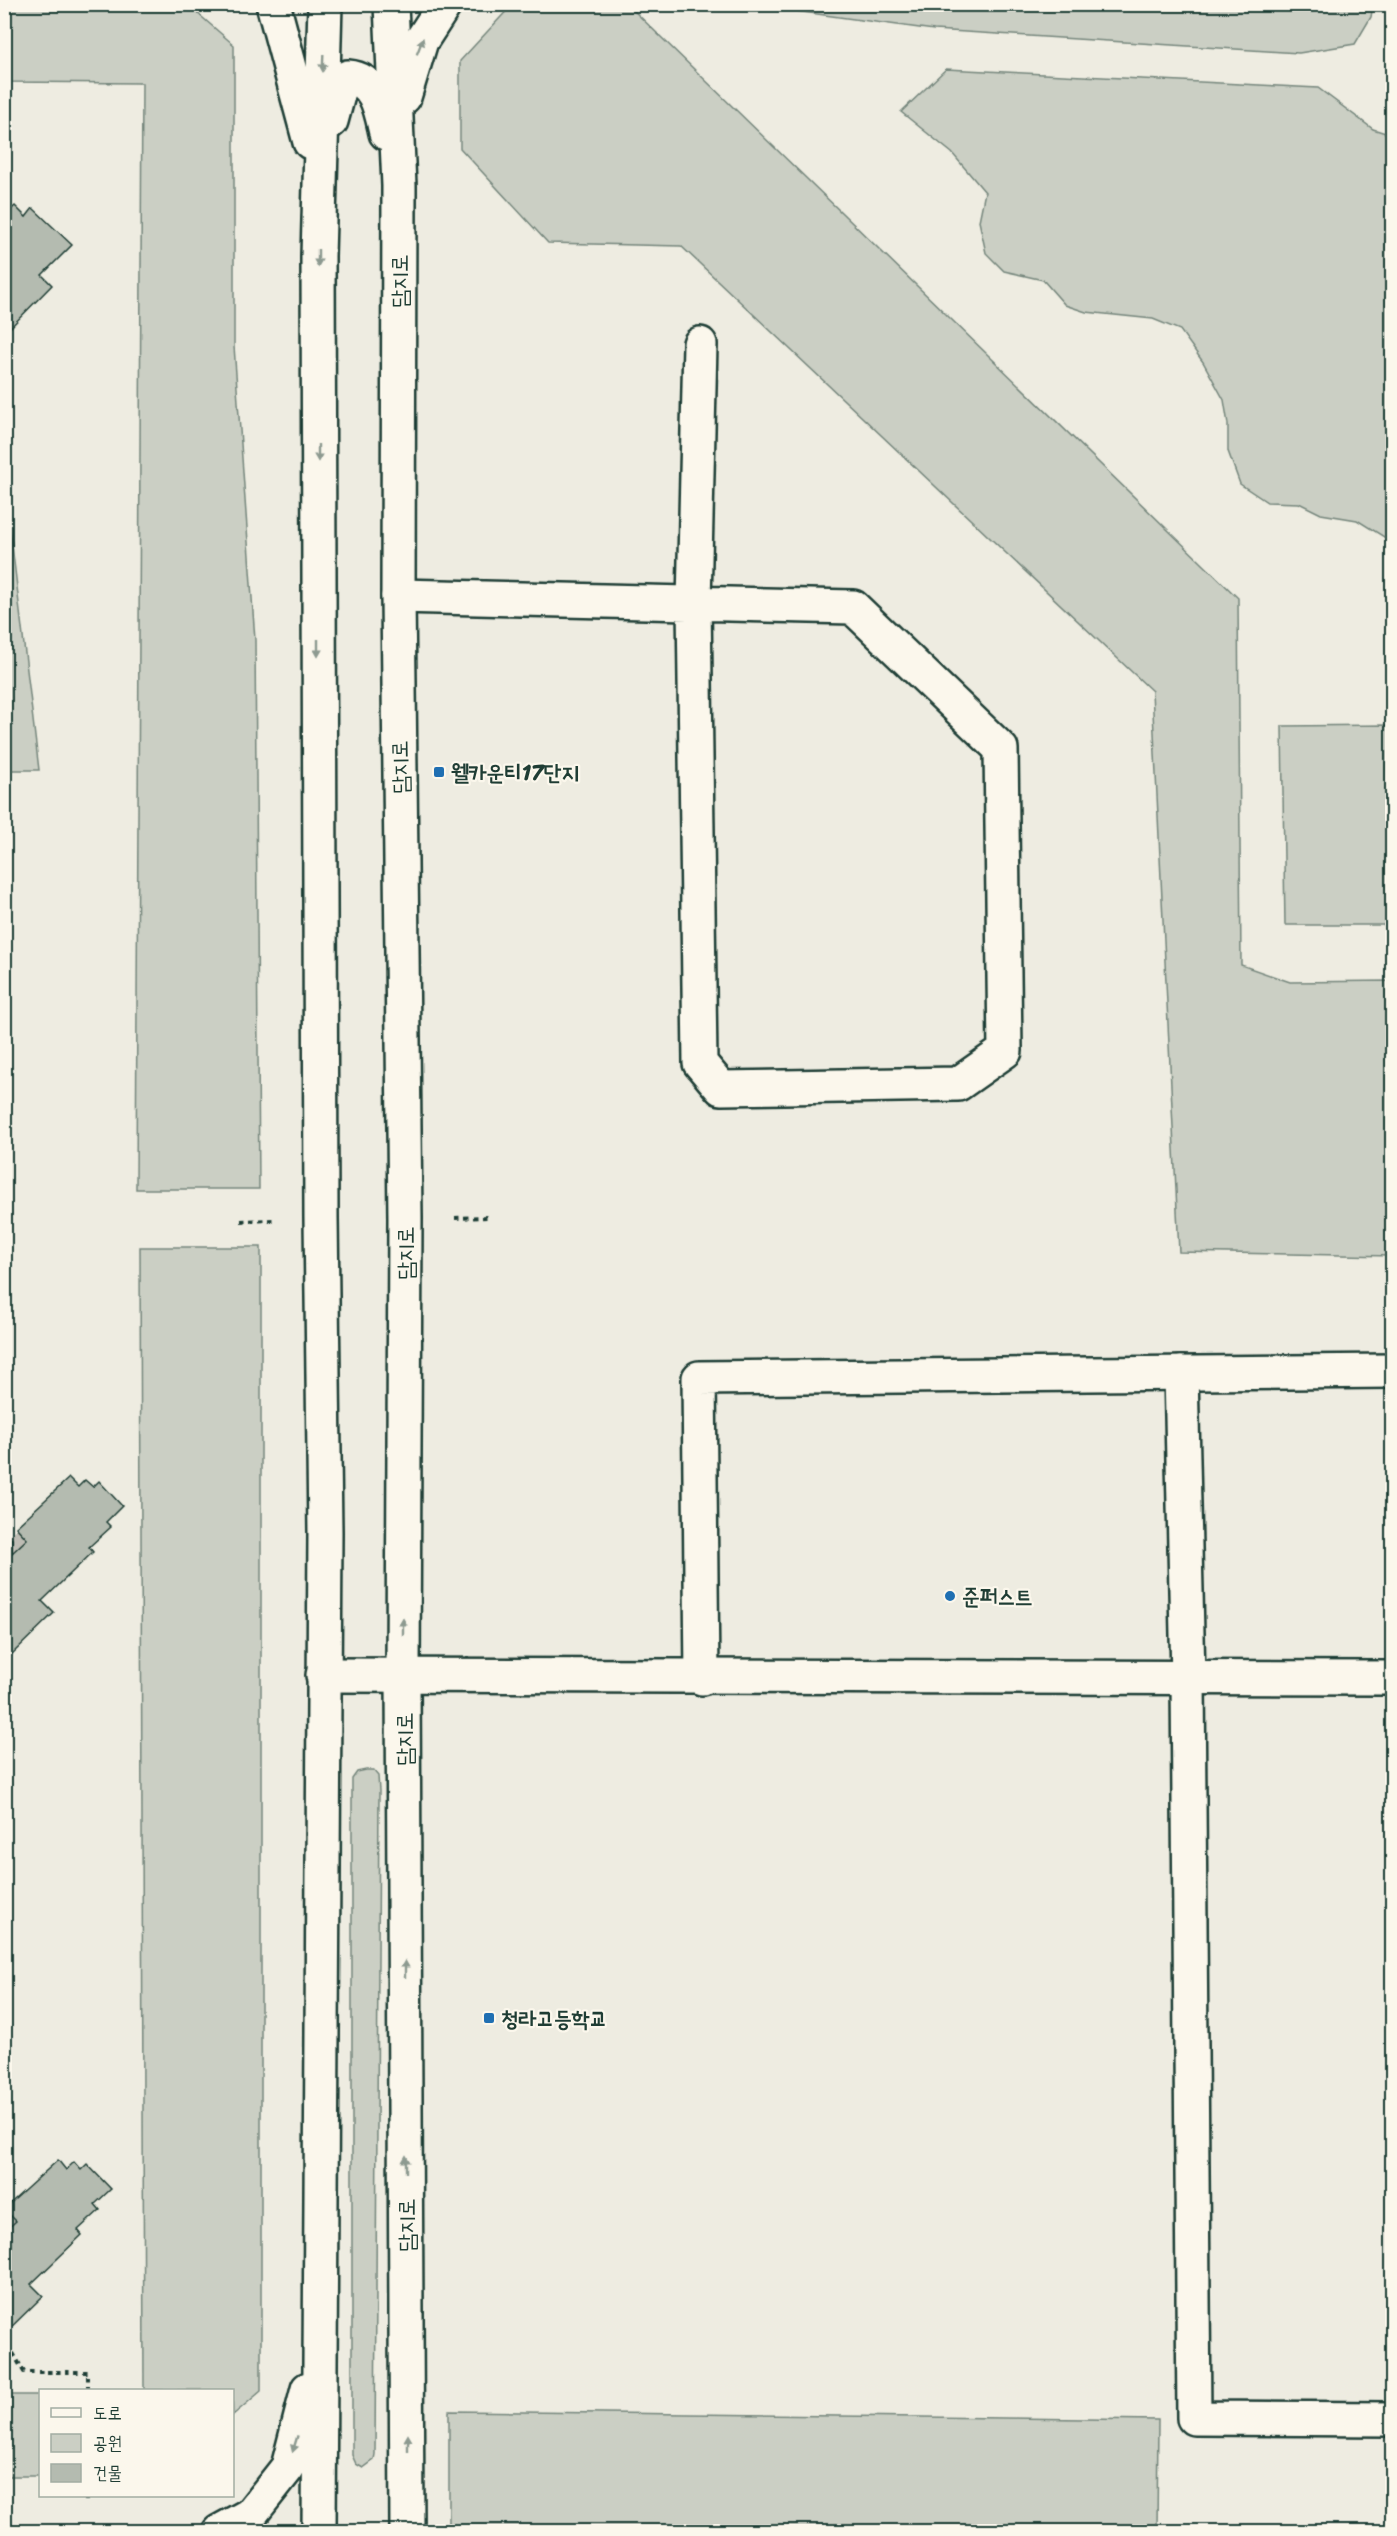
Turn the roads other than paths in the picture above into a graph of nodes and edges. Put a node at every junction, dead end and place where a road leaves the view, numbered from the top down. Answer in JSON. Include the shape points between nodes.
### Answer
{"nodes":[{"id":1,"x":273,"y":4,"type":"edge"},
{"id":2,"x":325,"y":4,"type":"edge"},
{"id":3,"x":391,"y":4,"type":"edge"},
{"id":4,"x":445,"y":4,"type":"edge"},
{"id":5,"x":319,"y":178,"type":"junction"},
{"id":6,"x":399,"y":186,"type":"junction"},
{"id":7,"x":700,"y":344,"type":"dead end"},
{"id":8,"x":398,"y":596,"type":"junction"},
{"id":9,"x":694,"y":603,"type":"junction"},
{"id":10,"x":1392,"y":1371,"type":"edge"},
{"id":11,"x":1181,"y":1373,"type":"junction"},
{"id":12,"x":323,"y":1675,"type":"junction"},
{"id":13,"x":403,"y":1675,"type":"junction"},
{"id":14,"x":702,"y":1678,"type":"junction"},
{"id":15,"x":1188,"y":1678,"type":"junction"},
{"id":16,"x":1392,"y":1678,"type":"edge"},
{"id":17,"x":322,"y":2326,"type":"junction"},
{"id":18,"x":1392,"y":2419,"type":"edge"},
{"id":19,"x":407,"y":2517,"type":"edge"},
{"id":20,"x":219,"y":2532,"type":"edge"},
{"id":21,"x":319,"y":2532,"type":"edge"}],
"edges":[{"from":1,"to":5,"type":"street"},
{"from":2,"to":5,"type":"street","one_way":true},
{"from":3,"to":6,"type":"street","name":"담지로"},
{"from":6,"to":4,"type":"street","one_way":true,"via":[[404,97],[421,41]]},
{"from":5,"to":6,"type":"street","via":[[341,84],[348,77],[358,78],[367,82],[382,115]]},
{"from":5,"to":12,"type":"street","one_way":true},
{"from":6,"to":8,"type":"street","name":"담지로"},
{"from":7,"to":9,"type":"street"},
{"from":8,"to":9,"type":"street"},
{"from":13,"to":8,"type":"street","name":"담지로","one_way":true,"via":[[405,1218]]},
{"from":9,"to":9,"type":"street","via":[[853,607],[1001,749],[1005,1052],[958,1084],[720,1088],[700,1063]]},
{"from":10,"to":11,"type":"street"},
{"from":11,"to":14,"type":"street","via":[[699,1378]]},
{"from":11,"to":15,"type":"street"},
{"from":12,"to":13,"type":"street"},
{"from":12,"to":17,"type":"street"},
{"from":13,"to":14,"type":"street"},
{"from":19,"to":13,"type":"street","name":"담지로","one_way":true},
{"from":14,"to":15,"type":"street"},
{"from":15,"to":16,"type":"street"},
{"from":15,"to":18,"type":"street","via":[[1194,2418]]},
{"from":17,"to":20,"type":"street","one_way":true,"via":[[288,2467],[250,2515]]},
{"from":17,"to":21,"type":"street"}]}
